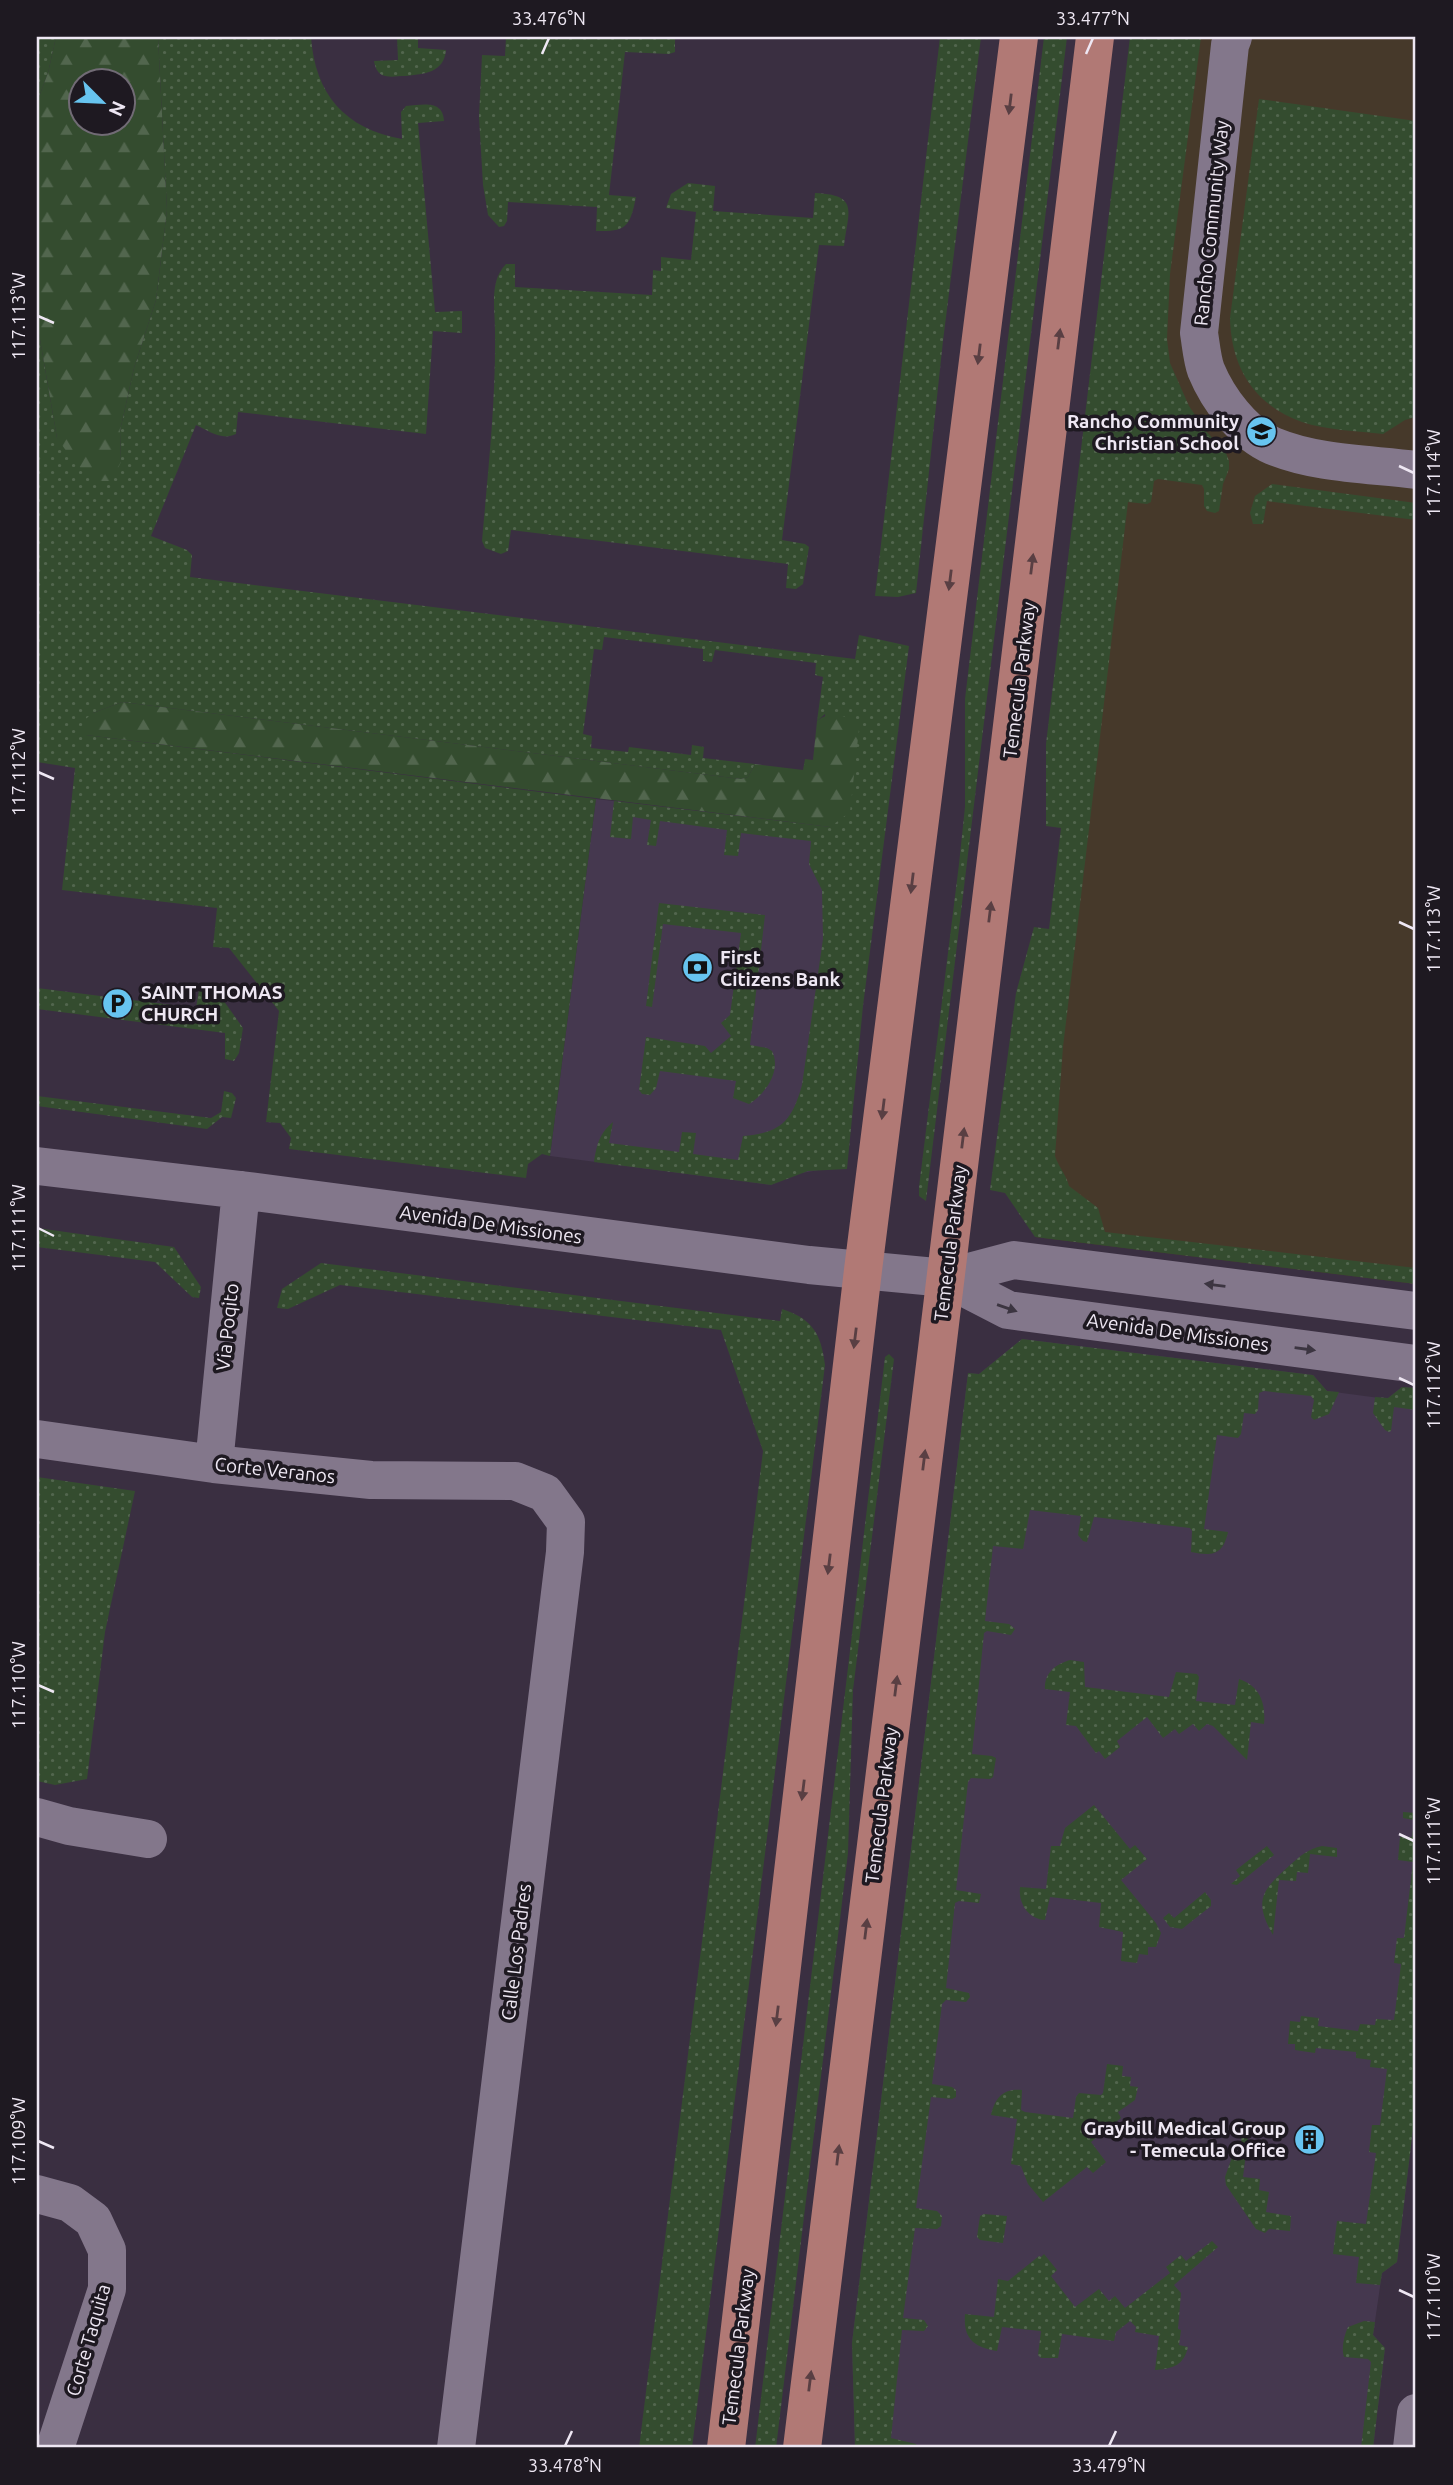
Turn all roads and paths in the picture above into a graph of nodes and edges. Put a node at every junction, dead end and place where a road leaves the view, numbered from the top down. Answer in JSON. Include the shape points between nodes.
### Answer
{"nodes":[{"id":1,"x":1019,"y":37,"type":"edge"},
{"id":2,"x":1095,"y":37,"type":"edge"},
{"id":3,"x":1233,"y":37,"type":"edge"},
{"id":4,"x":1416,"y":470,"type":"edge"},
{"id":5,"x":37,"y":1166,"type":"edge"},
{"id":6,"x":241,"y":1190,"type":"junction"},
{"id":7,"x":863,"y":1270,"type":"junction"},
{"id":8,"x":946,"y":1279,"type":"junction"},
{"id":9,"x":1416,"y":1311,"type":"edge"},
{"id":10,"x":1416,"y":1364,"type":"edge"},
{"id":11,"x":37,"y":1439,"type":"edge"},
{"id":12,"x":214,"y":1464,"type":"junction"},
{"id":13,"x":515,"y":1481,"type":"joint"},
{"id":14,"x":37,"y":1817,"type":"edge"},
{"id":15,"x":148,"y":1839,"type":"dead end"},
{"id":16,"x":53,"y":2198,"type":"edge"},
{"id":17,"x":1416,"y":2413,"type":"edge"},
{"id":18,"x":55,"y":2448,"type":"edge"},
{"id":19,"x":456,"y":2448,"type":"edge"},
{"id":20,"x":726,"y":2448,"type":"edge"},
{"id":21,"x":802,"y":2448,"type":"edge"},
{"id":22,"x":1412,"y":2448,"type":"edge"}],
"edges":[{"from":1,"to":7,"type":"main road","name":"Temecula Parkway","one_way":true},
{"from":8,"to":2,"type":"main road","name":"Temecula Parkway","one_way":true},
{"from":3,"to":4,"type":"street","name":"Rancho Community Way","via":[[1199,333],[1205,368],[1224,403],[1270,445],[1304,456]]},
{"from":5,"to":6,"type":"street","name":"Avenida De Missiones"},
{"from":6,"to":7,"type":"street","name":"Avenida De Missiones"},
{"from":6,"to":12,"type":"street","name":"Via Poqito"},
{"from":7,"to":8,"type":"street","name":"Avenida De Missiones"},
{"from":7,"to":20,"type":"main road","name":"Temecula Parkway","one_way":true},
{"from":9,"to":8,"type":"street","name":"Avenida De Missiones","one_way":true,"via":[[1014,1260]]},
{"from":8,"to":10,"type":"street","name":"Avenida De Missiones","one_way":true,"via":[[1009,1310]]},
{"from":21,"to":8,"type":"main road","name":"Temecula Parkway","one_way":true},
{"from":11,"to":12,"type":"street","name":"Corte Veranos"},
{"from":12,"to":13,"type":"street","name":"Corte Veranos","via":[[371,1480]]},
{"from":13,"to":19,"type":"street","name":"Calle Los Padres","via":[[545,1493],[566,1522],[565,1552]]},
{"from":14,"to":15,"type":"street"},
{"from":16,"to":18,"type":"street","name":"Corte Taquita","via":[[93,2220],[107,2250],[107,2290]]},
{"from":17,"to":22,"type":"street"}]}
